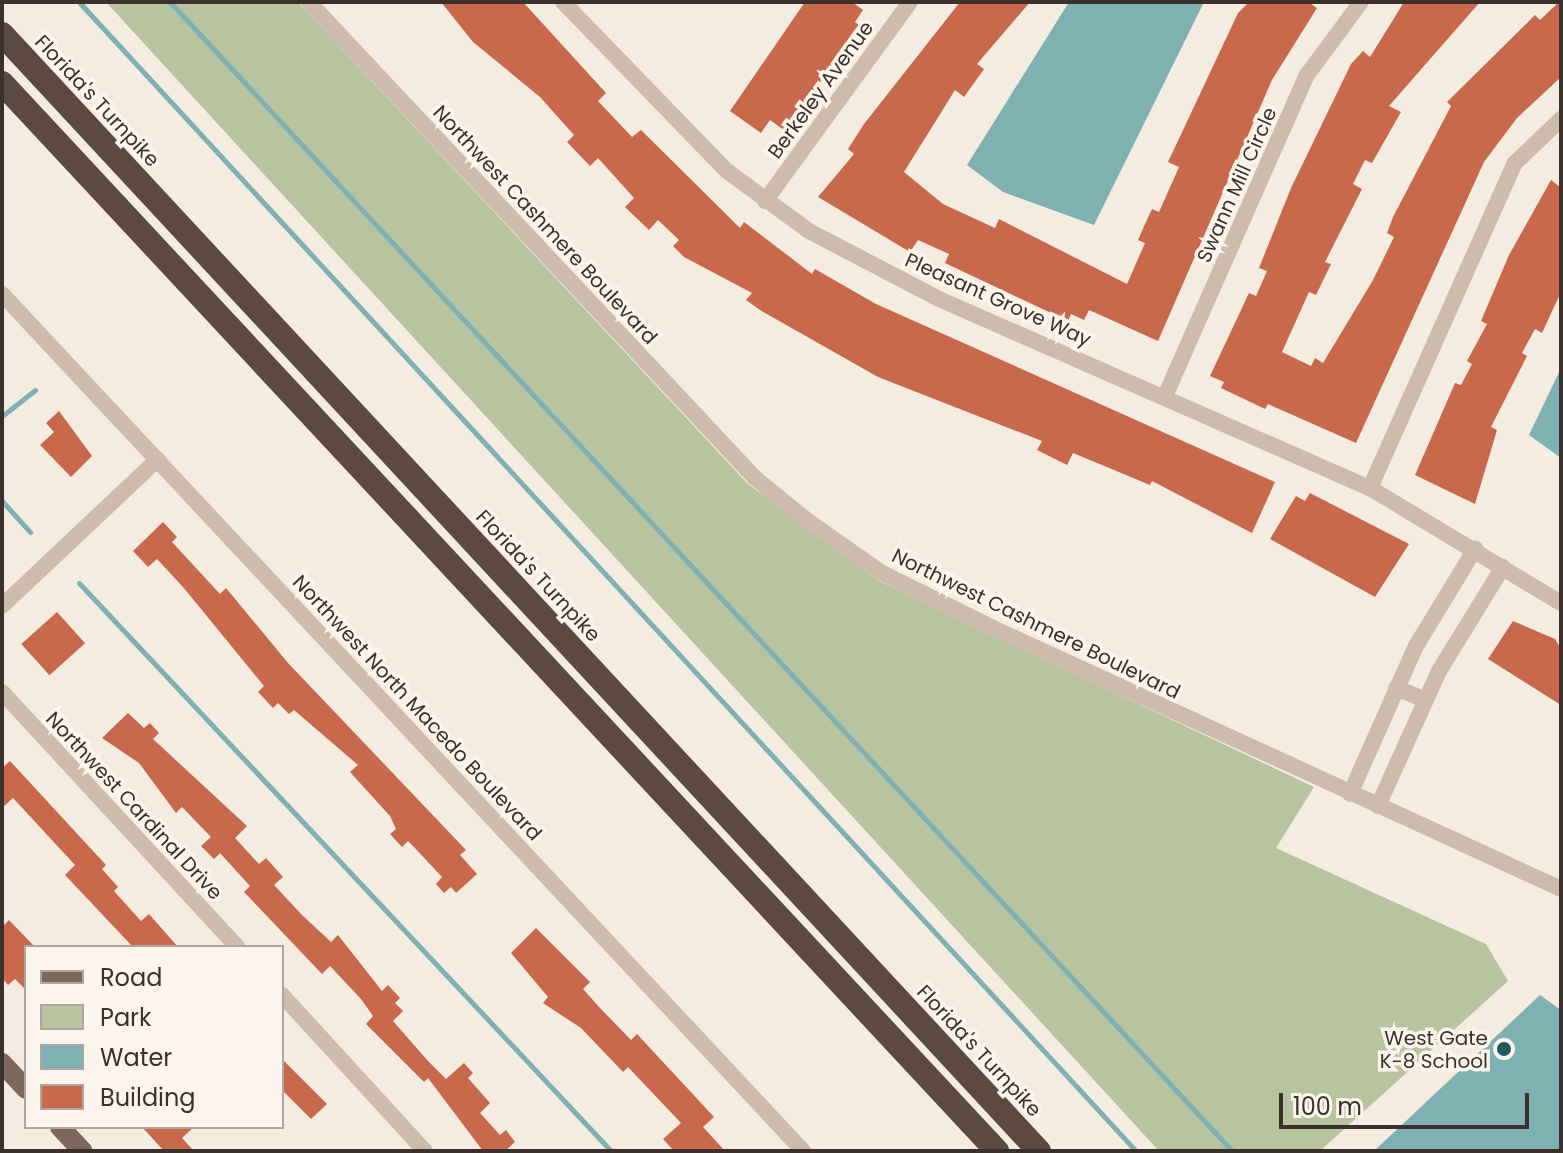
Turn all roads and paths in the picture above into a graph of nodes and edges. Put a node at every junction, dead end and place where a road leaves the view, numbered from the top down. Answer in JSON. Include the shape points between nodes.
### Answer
{"nodes":[{"id":1,"x":309,"y":2,"type":"edge"},
{"id":2,"x":563,"y":2,"type":"edge"},
{"id":3,"x":910,"y":2,"type":"edge"},
{"id":4,"x":1361,"y":2,"type":"edge"},
{"id":5,"x":2,"y":34,"type":"edge"},
{"id":6,"x":2,"y":83,"type":"edge"},
{"id":7,"x":1561,"y":119,"type":"edge"},
{"id":8,"x":765,"y":201,"type":"junction"},
{"id":9,"x":2,"y":294,"type":"edge"},
{"id":10,"x":1166,"y":394,"type":"junction"},
{"id":11,"x":158,"y":459,"type":"junction"},
{"id":12,"x":1370,"y":488,"type":"junction"},
{"id":13,"x":1475,"y":549,"type":"junction"},
{"id":14,"x":1503,"y":567,"type":"junction"},
{"id":15,"x":1561,"y":603,"type":"edge"},
{"id":16,"x":2,"y":606,"type":"edge"},
{"id":17,"x":1396,"y":688,"type":"junction"},
{"id":18,"x":2,"y":692,"type":"edge"},
{"id":19,"x":1426,"y":700,"type":"junction"},
{"id":20,"x":1350,"y":794,"type":"junction"},
{"id":21,"x":1378,"y":806,"type":"junction"},
{"id":22,"x":1561,"y":889,"type":"edge"},
{"id":23,"x":235,"y":945,"type":"edge"},
{"id":24,"x":284,"y":997,"type":"edge"},
{"id":25,"x":2,"y":1063,"type":"edge"},
{"id":26,"x":24,"y":1087,"type":"edge"},
{"id":27,"x":993,"y":1101,"type":"junction"},
{"id":28,"x":970,"y":1122,"type":"junction"},
{"id":29,"x":62,"y":1129,"type":"edge"},
{"id":30,"x":82,"y":1151,"type":"edge"},
{"id":31,"x":425,"y":1151,"type":"edge"},
{"id":32,"x":803,"y":1151,"type":"edge"},
{"id":33,"x":997,"y":1151,"type":"edge"},
{"id":34,"x":1039,"y":1151,"type":"edge"}],
"edges":[{"from":1,"to":20,"type":"street","name":"Northwest Cashmere Boulevard","via":[[755,478],[808,521],[882,573]]},
{"from":2,"to":8,"type":"street","name":"Pleasant Grove Way","via":[[676,122]]},
{"from":3,"to":8,"type":"street","name":"Berkeley Avenue"},
{"from":4,"to":10,"type":"street","name":"Swann Mill Circle","via":[[1307,75]]},
{"from":5,"to":27,"type":"highway","name":"Florida's Turnpike"},
{"from":6,"to":28,"type":"highway"},
{"from":7,"to":12,"type":"street","via":[[1515,163]]},
{"from":8,"to":10,"type":"street","name":"Pleasant Grove Way","via":[[846,253],[939,299]]},
{"from":9,"to":11,"type":"street","name":"Northwest North Macedo Boulevard"},
{"from":10,"to":12,"type":"street","name":"Pleasant Grove Way"},
{"from":11,"to":16,"type":"street"},
{"from":11,"to":32,"type":"street","name":"Northwest North Macedo Boulevard"},
{"from":12,"to":13,"type":"street","name":"Pleasant Grove Way"},
{"from":13,"to":14,"type":"street","name":"Pleasant Grove Way"},
{"from":13,"to":17,"type":"street"},
{"from":14,"to":15,"type":"street","name":"Pleasant Grove Way"},
{"from":14,"to":19,"type":"street"},
{"from":17,"to":19,"type":"street"},
{"from":17,"to":20,"type":"street"},
{"from":18,"to":23,"type":"street","name":"Northwest Cardinal Drive"},
{"from":19,"to":21,"type":"street"},
{"from":20,"to":21,"type":"street","name":"Northwest Cashmere Boulevard"},
{"from":21,"to":22,"type":"street","name":"Northwest Cashmere Boulevard"},
{"from":24,"to":31,"type":"street"},
{"from":25,"to":26,"type":"main road"},
{"from":27,"to":28,"type":"street"},
{"from":27,"to":34,"type":"highway","name":"Florida's Turnpike"},
{"from":28,"to":33,"type":"highway"},
{"from":29,"to":30,"type":"main road"}]}
